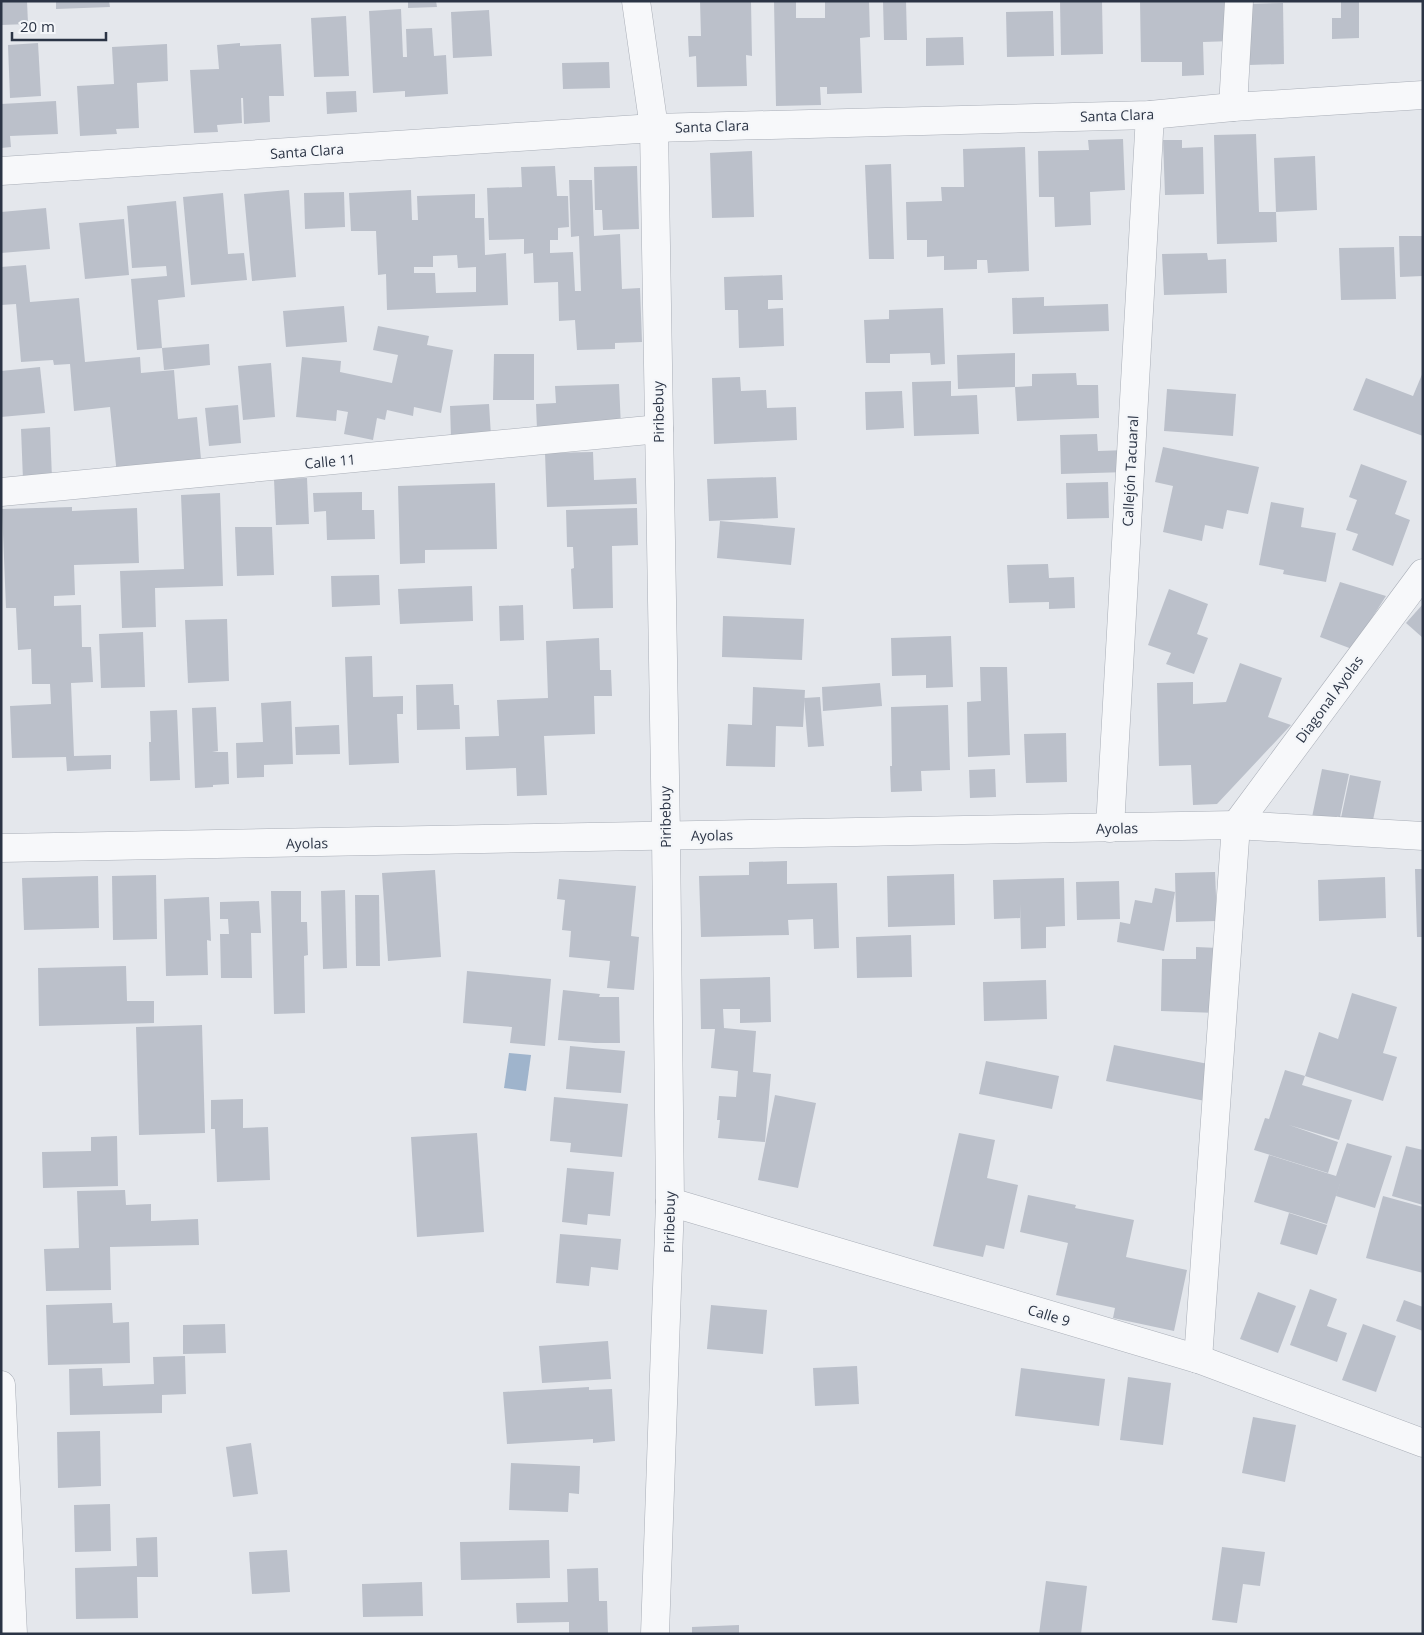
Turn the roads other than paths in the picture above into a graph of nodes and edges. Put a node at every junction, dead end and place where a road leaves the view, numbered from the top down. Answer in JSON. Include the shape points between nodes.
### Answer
{"nodes":[{"id":1,"x":636,"y":1,"type":"edge"},
{"id":2,"x":1239,"y":1,"type":"edge"},
{"id":3,"x":1423,"y":95,"type":"edge"},
{"id":4,"x":1233,"y":107,"type":"junction"},
{"id":5,"x":1150,"y":115,"type":"junction"},
{"id":6,"x":654,"y":128,"type":"junction"},
{"id":7,"x":1,"y":172,"type":"edge"},
{"id":8,"x":659,"y":429,"type":"junction"},
{"id":9,"x":1,"y":492,"type":"edge"},
{"id":10,"x":1423,"y":573,"type":"edge"},
{"id":11,"x":1236,"y":825,"type":"junction"},
{"id":12,"x":1110,"y":828,"type":"junction"},
{"id":13,"x":666,"y":836,"type":"junction"},
{"id":14,"x":1423,"y":836,"type":"edge"},
{"id":15,"x":1,"y":848,"type":"edge"},
{"id":16,"x":670,"y":1202,"type":"junction"},
{"id":17,"x":1198,"y":1359,"type":"junction"},
{"id":18,"x":1,"y":1385,"type":"edge"},
{"id":19,"x":1423,"y":1443,"type":"edge"},
{"id":20,"x":13,"y":1634,"type":"edge"},
{"id":21,"x":655,"y":1634,"type":"edge"}],
"edges":[{"from":1,"to":6,"type":"street","name":"Piribebuy"},
{"from":2,"to":4,"type":"street"},
{"from":3,"to":4,"type":"street","name":"Santa Clara"},
{"from":4,"to":5,"type":"street","name":"Santa Clara"},
{"from":5,"to":6,"type":"street","name":"Santa Clara"},
{"from":5,"to":12,"type":"street","name":"Callejón Tacuaral"},
{"from":6,"to":7,"type":"street","name":"Santa Clara"},
{"from":6,"to":8,"type":"street","name":"Piribebuy"},
{"from":8,"to":9,"type":"street","name":"Calle 11"},
{"from":8,"to":13,"type":"street","name":"Piribebuy"},
{"from":10,"to":11,"type":"street","name":"Diagonal Ayolas"},
{"from":11,"to":12,"type":"street","name":"Ayolas"},
{"from":11,"to":14,"type":"street","name":"Ayolas"},
{"from":11,"to":17,"type":"street"},
{"from":12,"to":13,"type":"street","name":"Ayolas"},
{"from":13,"to":15,"type":"street","name":"Ayolas"},
{"from":13,"to":16,"type":"street","name":"Piribebuy"},
{"from":16,"to":17,"type":"street","name":"Calle 9"},
{"from":16,"to":21,"type":"street","name":"Piribebuy"},
{"from":17,"to":19,"type":"street","name":"Calle 9"},
{"from":18,"to":20,"type":"street"}]}
